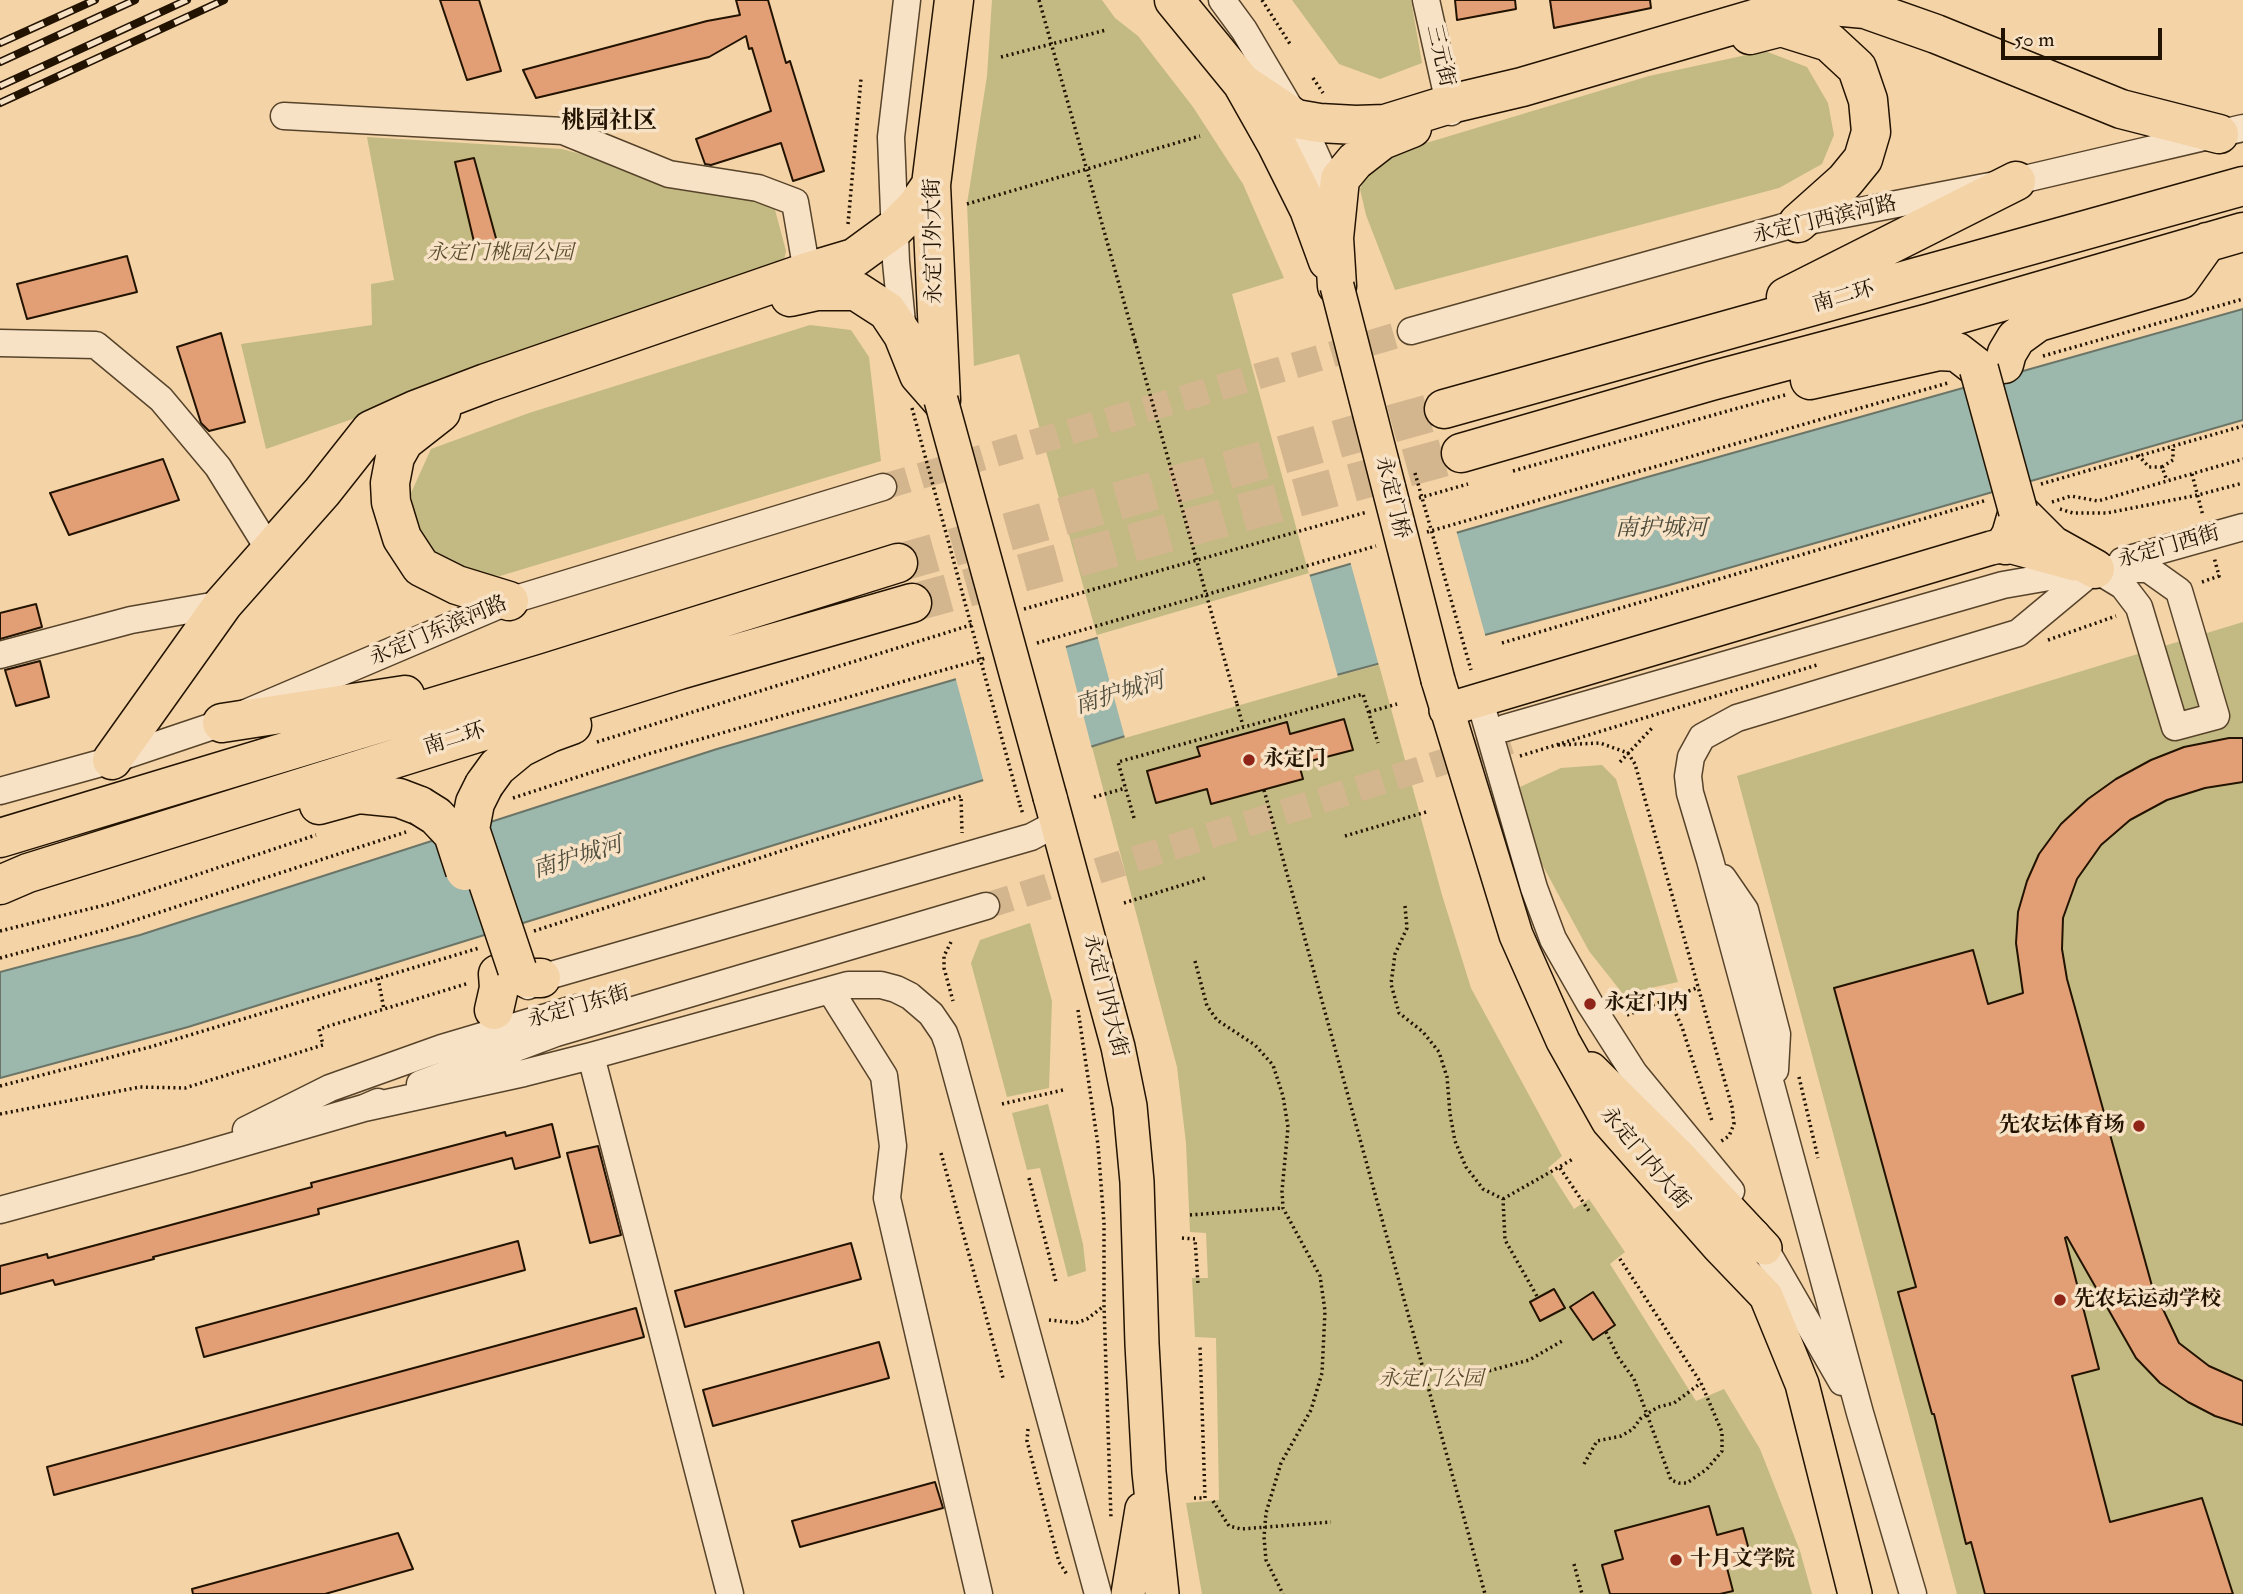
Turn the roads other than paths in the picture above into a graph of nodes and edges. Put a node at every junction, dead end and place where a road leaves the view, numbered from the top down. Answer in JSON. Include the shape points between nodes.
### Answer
{"nodes":[{"id":1,"x":907,"y":0,"type":"edge"},
{"id":2,"x":954,"y":0,"type":"edge"},
{"id":3,"x":1174,"y":0,"type":"edge"},
{"id":4,"x":1222,"y":0,"type":"edge"},
{"id":5,"x":1426,"y":0,"type":"edge"},
{"id":6,"x":1242,"y":83,"type":"junction"},
{"id":7,"x":1450,"y":108,"type":"junction"},
{"id":8,"x":284,"y":116,"type":"dead end"},
{"id":9,"x":1296,"y":119,"type":"junction"},
{"id":10,"x":2231,"y":131,"type":"edge"},
{"id":11,"x":2016,"y":181,"type":"junction"},
{"id":12,"x":931,"y":185,"type":"junction"},
{"id":13,"x":2243,"y":186,"type":"edge"},
{"id":14,"x":1338,"y":203,"type":"junction"},
{"id":15,"x":1798,"y":223,"type":"junction"},
{"id":16,"x":895,"y":228,"type":"junction"},
{"id":17,"x":2243,"y":232,"type":"edge"},
{"id":18,"x":2207,"y":242,"type":"junction"},
{"id":19,"x":807,"y":272,"type":"junction"},
{"id":20,"x":1337,"y":286,"type":"junction"},
{"id":21,"x":1411,"y":331,"type":"tunnel mouth"},
{"id":22,"x":903,"y":335,"type":"junction"},
{"id":23,"x":1706,"y":337,"type":"junction"},
{"id":24,"x":0,"y":343,"type":"edge"},
{"id":25,"x":1981,"y":371,"type":"junction"},
{"id":26,"x":1712,"y":382,"type":"junction"},
{"id":27,"x":926,"y":404,"type":"junction"},
{"id":28,"x":1444,"y":409,"type":"tunnel mouth"},
{"id":29,"x":1465,"y":468,"type":"tunnel mouth"},
{"id":30,"x":883,"y":487,"type":"tunnel mouth"},
{"id":31,"x":2018,"y":509,"type":"junction"},
{"id":32,"x":2243,"y":527,"type":"edge"},
{"id":33,"x":270,"y":551,"type":"junction"},
{"id":34,"x":898,"y":563,"type":"tunnel mouth"},
{"id":35,"x":2095,"y":569,"type":"junction"},
{"id":36,"x":509,"y":601,"type":"junction"},
{"id":37,"x":912,"y":603,"type":"tunnel mouth"},
{"id":38,"x":223,"y":604,"type":"junction"},
{"id":39,"x":0,"y":655,"type":"edge"},
{"id":40,"x":679,"y":670,"type":"junction"},
{"id":41,"x":546,"y":673,"type":"junction"},
{"id":42,"x":1442,"y":695,"type":"junction"},
{"id":43,"x":1480,"y":701,"type":"junction"},
{"id":44,"x":222,"y":723,"type":"junction"},
{"id":45,"x":1510,"y":742,"type":"tunnel mouth"},
{"id":46,"x":112,"y":760,"type":"junction"},
{"id":47,"x":0,"y":791,"type":"edge"},
{"id":48,"x":1042,"y":807,"type":"junction"},
{"id":49,"x":0,"y":838,"type":"edge"},
{"id":50,"x":139,"y":839,"type":"junction"},
{"id":51,"x":0,"y":885,"type":"edge"},
{"id":52,"x":512,"y":983,"type":"junction"},
{"id":53,"x":830,"y":990,"type":"junction"},
{"id":54,"x":1563,"y":1041,"type":"junction"},
{"id":55,"x":442,"y":1048,"type":"junction"},
{"id":56,"x":591,"y":1056,"type":"junction"},
{"id":57,"x":364,"y":1108,"type":"junction"},
{"id":58,"x":188,"y":1159,"type":"junction"},
{"id":59,"x":0,"y":1210,"type":"edge"},
{"id":60,"x":1765,"y":1248,"type":"junction"},
{"id":61,"x":1860,"y":1413,"type":"junction"},
{"id":62,"x":1149,"y":1472,"type":"junction"},
{"id":63,"x":730,"y":1594,"type":"edge"},
{"id":64,"x":979,"y":1594,"type":"edge"},
{"id":65,"x":1098,"y":1594,"type":"edge"},
{"id":66,"x":1128,"y":1594,"type":"edge"},
{"id":67,"x":1161,"y":1594,"type":"edge"},
{"id":68,"x":1855,"y":1594,"type":"edge"},
{"id":69,"x":1913,"y":1594,"type":"edge"}],
"edges":[{"from":1,"to":16,"type":"street","name":"永定门外大街","via":[[891,137]]},
{"from":2,"to":12,"type":"highway","name":"永定门外大街"},
{"from":3,"to":6,"type":"highway"},
{"from":4,"to":9,"type":"street"},
{"from":5,"to":7,"type":"street","name":"三元街"},
{"from":6,"to":9,"type":"highway"},
{"from":6,"to":20,"type":"highway","via":[[1309,209]]},
{"from":7,"to":9,"type":"highway","via":[[1385,124]]},
{"from":7,"to":10,"type":"highway","via":[[1800,3],[1864,9],[2121,108]]},
{"from":7,"to":14,"type":"highway","via":[[1382,140],[1358,158],[1340,179]]},
{"from":7,"to":15,"type":"highway","via":[[1781,27],[1799,32],[1829,42],[1857,68],[1868,100],[1871,132],[1857,167]]},
{"from":8,"to":19,"type":"street","via":[[563,131],[669,174],[758,188],[795,202]]},
{"from":9,"to":14,"type":"street"},
{"from":10,"to":11,"type":"street","name":"永定门西滨河路"},
{"from":11,"to":15,"type":"street","name":"永定门西滨河路"},
{"from":11,"to":23,"type":"highway"},
{"from":12,"to":16,"type":"highway"},
{"from":12,"to":27,"type":"highway","name":"永定门外大街"},
{"from":13,"to":23,"type":"highway","name":"南二环"},
{"from":14,"to":20,"type":"highway","via":[[1334,239]]},
{"from":15,"to":21,"type":"street","name":"永定门西滨河路"},
{"from":16,"to":19,"type":"highway","via":[[854,258]]},
{"from":16,"to":22,"type":"street","name":"永定门外大街"},
{"from":17,"to":18,"type":"highway"},
{"from":18,"to":25,"type":"highway","via":[[2180,280],[2038,322]]},
{"from":18,"to":26,"type":"highway"},
{"from":19,"to":33,"type":"highway","via":[[486,383],[371,430]]},
{"from":20,"to":42,"type":"main road","name":"永定门桥","bridge":true},
{"from":22,"to":27,"type":"highway"},
{"from":22,"to":36,"type":"highway","via":[[887,311],[856,291],[817,291],[774,300],[443,410],[404,441],[395,457],[391,502],[402,538],[421,567],[457,585]]},
{"from":23,"to":28,"type":"highway","name":"南二环"},
{"from":24,"to":33,"type":"street","via":[[96,345],[161,399],[218,467]]},
{"from":25,"to":26,"type":"highway","via":[[1956,352],[1939,351],[1778,387]]},
{"from":25,"to":31,"type":"highway","bridge":true},
{"from":26,"to":29,"type":"highway"},
{"from":27,"to":48,"type":"main road","bridge":true},
{"from":30,"to":36,"type":"street","name":"永定门东滨河路"},
{"from":31,"to":35,"type":"highway","via":[[2052,545]]},
{"from":31,"to":43,"type":"main road"},
{"from":32,"to":35,"type":"street","name":"永定门西街"},
{"from":33,"to":38,"type":"highway"},
{"from":34,"to":41,"type":"highway","name":"南二环"},
{"from":35,"to":35,"type":"street","via":[[2148,569],[2179,591],[2216,716],[2175,727],[2139,607],[2123,586]]},
{"from":35,"to":45,"type":"street","via":[[2003,585]]},
{"from":35,"to":61,"type":"street","via":[[2018,633],[1737,718],[1702,737],[1691,757],[1690,793]]},
{"from":36,"to":44,"type":"street","name":"永定门东滨河路"},
{"from":37,"to":40,"type":"highway","name":"南二环"},
{"from":38,"to":39,"type":"street","via":[[131,620]]},
{"from":38,"to":46,"type":"highway"},
{"from":40,"to":50,"type":"highway","name":"南二环"},
{"from":40,"to":52,"type":"highway","bridge":true,"via":[[614,709],[520,748],[496,767],[494,793],[475,803],[470,829]]},
{"from":41,"to":44,"type":"highway"},
{"from":41,"to":49,"type":"highway","name":"南二环"},
{"from":42,"to":43,"type":"main road"},
{"from":42,"to":54,"type":"main road","name":"永定门内大街","via":[[1516,936]]},
{"from":43,"to":60,"type":"street","via":[[1553,939],[1634,1073],[1734,1195]]},
{"from":44,"to":46,"type":"street","name":"永定门东滨河路"},
{"from":46,"to":47,"type":"street","name":"永定门东滨河路"},
{"from":48,"to":52,"type":"street","via":[[1040,833],[1022,840]]},
{"from":48,"to":62,"type":"main road","name":"永定门内大街","via":[[1118,1047],[1130,1106]]},
{"from":50,"to":51,"type":"highway","name":"南二环"},
{"from":50,"to":52,"type":"highway","bridge":true,"via":[[250,826],[359,794],[399,798],[416,818],[436,816],[453,834]]},
{"from":52,"to":55,"type":"street"},
{"from":53,"to":56,"type":"street"},
{"from":53,"to":64,"type":"street","via":[[884,1076],[892,1146],[887,1198]]},
{"from":53,"to":65,"type":"street","via":[[868,984],[896,989],[926,1009],[944,1033]]},
{"from":54,"to":60,"type":"main road"},
{"from":54,"to":68,"type":"main road","name":"永定门内大街","via":[[1608,1121],[1766,1296],[1802,1384]]},
{"from":55,"to":57,"type":"street","name":"永定门东街","via":[[984,898],[556,1033]]},
{"from":55,"to":58,"type":"street","name":"永定门东街","via":[[330,1088]]},
{"from":56,"to":57,"type":"street"},
{"from":56,"to":63,"type":"street"},
{"from":57,"to":58,"type":"street","name":"永定门东街"},
{"from":58,"to":59,"type":"street","name":"永定门东街"},
{"from":60,"to":61,"type":"street"},
{"from":61,"to":69,"type":"street"},
{"from":62,"to":66,"type":"main road"},
{"from":62,"to":67,"type":"main road","name":"永定门内大街"}]}
